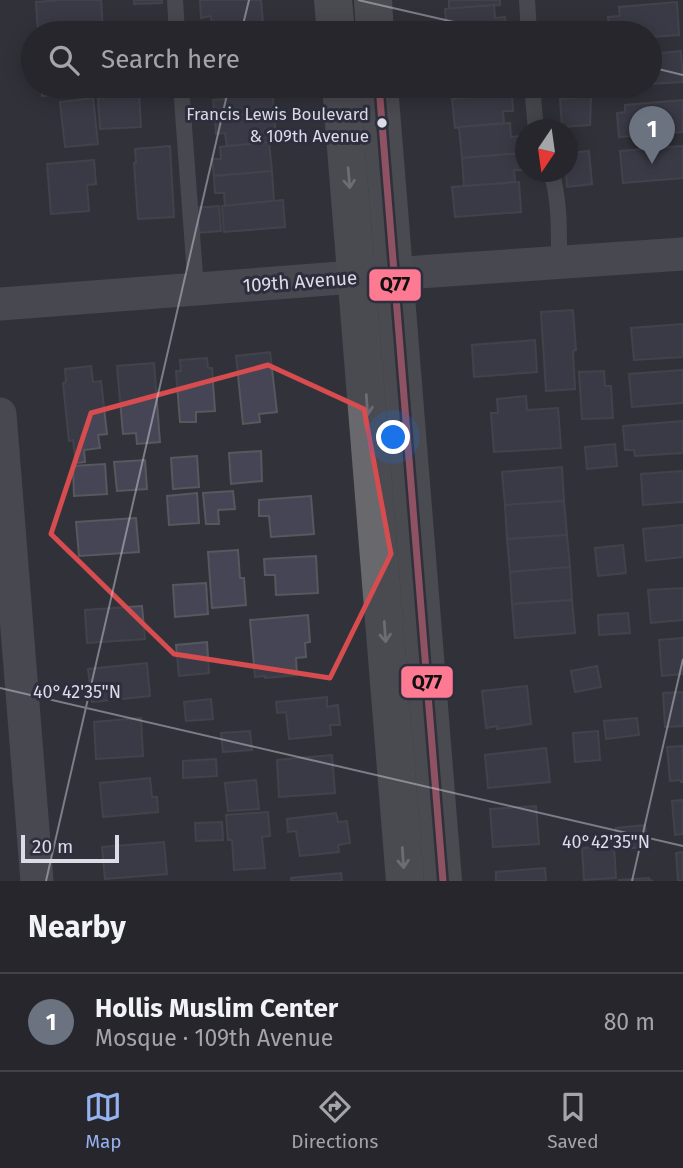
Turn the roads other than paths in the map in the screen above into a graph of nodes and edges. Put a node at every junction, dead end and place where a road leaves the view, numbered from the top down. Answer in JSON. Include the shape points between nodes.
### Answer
{"nodes":[{"id":1,"x":175,"y":0,"type":"edge"},
{"id":2,"x":333,"y":0,"type":"edge"},
{"id":3,"x":373,"y":0,"type":"edge"},
{"id":4,"x":527,"y":0,"type":"edge"},
{"id":5,"x":176,"y":21,"type":"edge"},
{"id":6,"x":335,"y":21,"type":"edge"},
{"id":7,"x":374,"y":21,"type":"edge"},
{"id":8,"x":528,"y":21,"type":"edge"},
{"id":9,"x":182,"y":98,"type":"edge"},
{"id":10,"x":343,"y":98,"type":"edge"},
{"id":11,"x":379,"y":98,"type":"edge"},
{"id":12,"x":533,"y":98,"type":"edge"},
{"id":13,"x":535,"y":119,"type":"edge"},
{"id":14,"x":554,"y":182,"type":"edge"},
{"id":15,"x":683,"y":254,"type":"edge"},
{"id":16,"x":559,"y":263,"type":"junction"},
{"id":17,"x":375,"y":275,"type":"junction"},
{"id":18,"x":196,"y":289,"type":"junction"},
{"id":19,"x":0,"y":304,"type":"edge"},
{"id":20,"x":0,"y":414,"type":"edge"},
{"id":21,"x":37,"y":881,"type":"edge"},
{"id":22,"x":405,"y":881,"type":"edge"},
{"id":23,"x":443,"y":881,"type":"edge"}],
"edges":[{"from":1,"to":5,"type":"lane"},
{"from":2,"to":6,"type":"main road"},
{"from":3,"to":7,"type":"main road"},
{"from":4,"to":8,"type":"lane"},
{"from":9,"to":18,"type":"lane"},
{"from":10,"to":17,"type":"main road","one_way":true},
{"from":11,"to":17,"type":"main road"},
{"from":12,"to":13,"type":"lane"},
{"from":14,"to":16,"type":"lane"},
{"from":15,"to":16,"type":"street","name":"109th Avenue"},
{"from":16,"to":17,"type":"street","name":"109th Avenue"},
{"from":17,"to":18,"type":"street","name":"109th Avenue"},
{"from":17,"to":22,"type":"main road","one_way":true},
{"from":17,"to":23,"type":"main road"},
{"from":18,"to":19,"type":"street","name":"109th Avenue"},
{"from":20,"to":21,"type":"street"}]}
